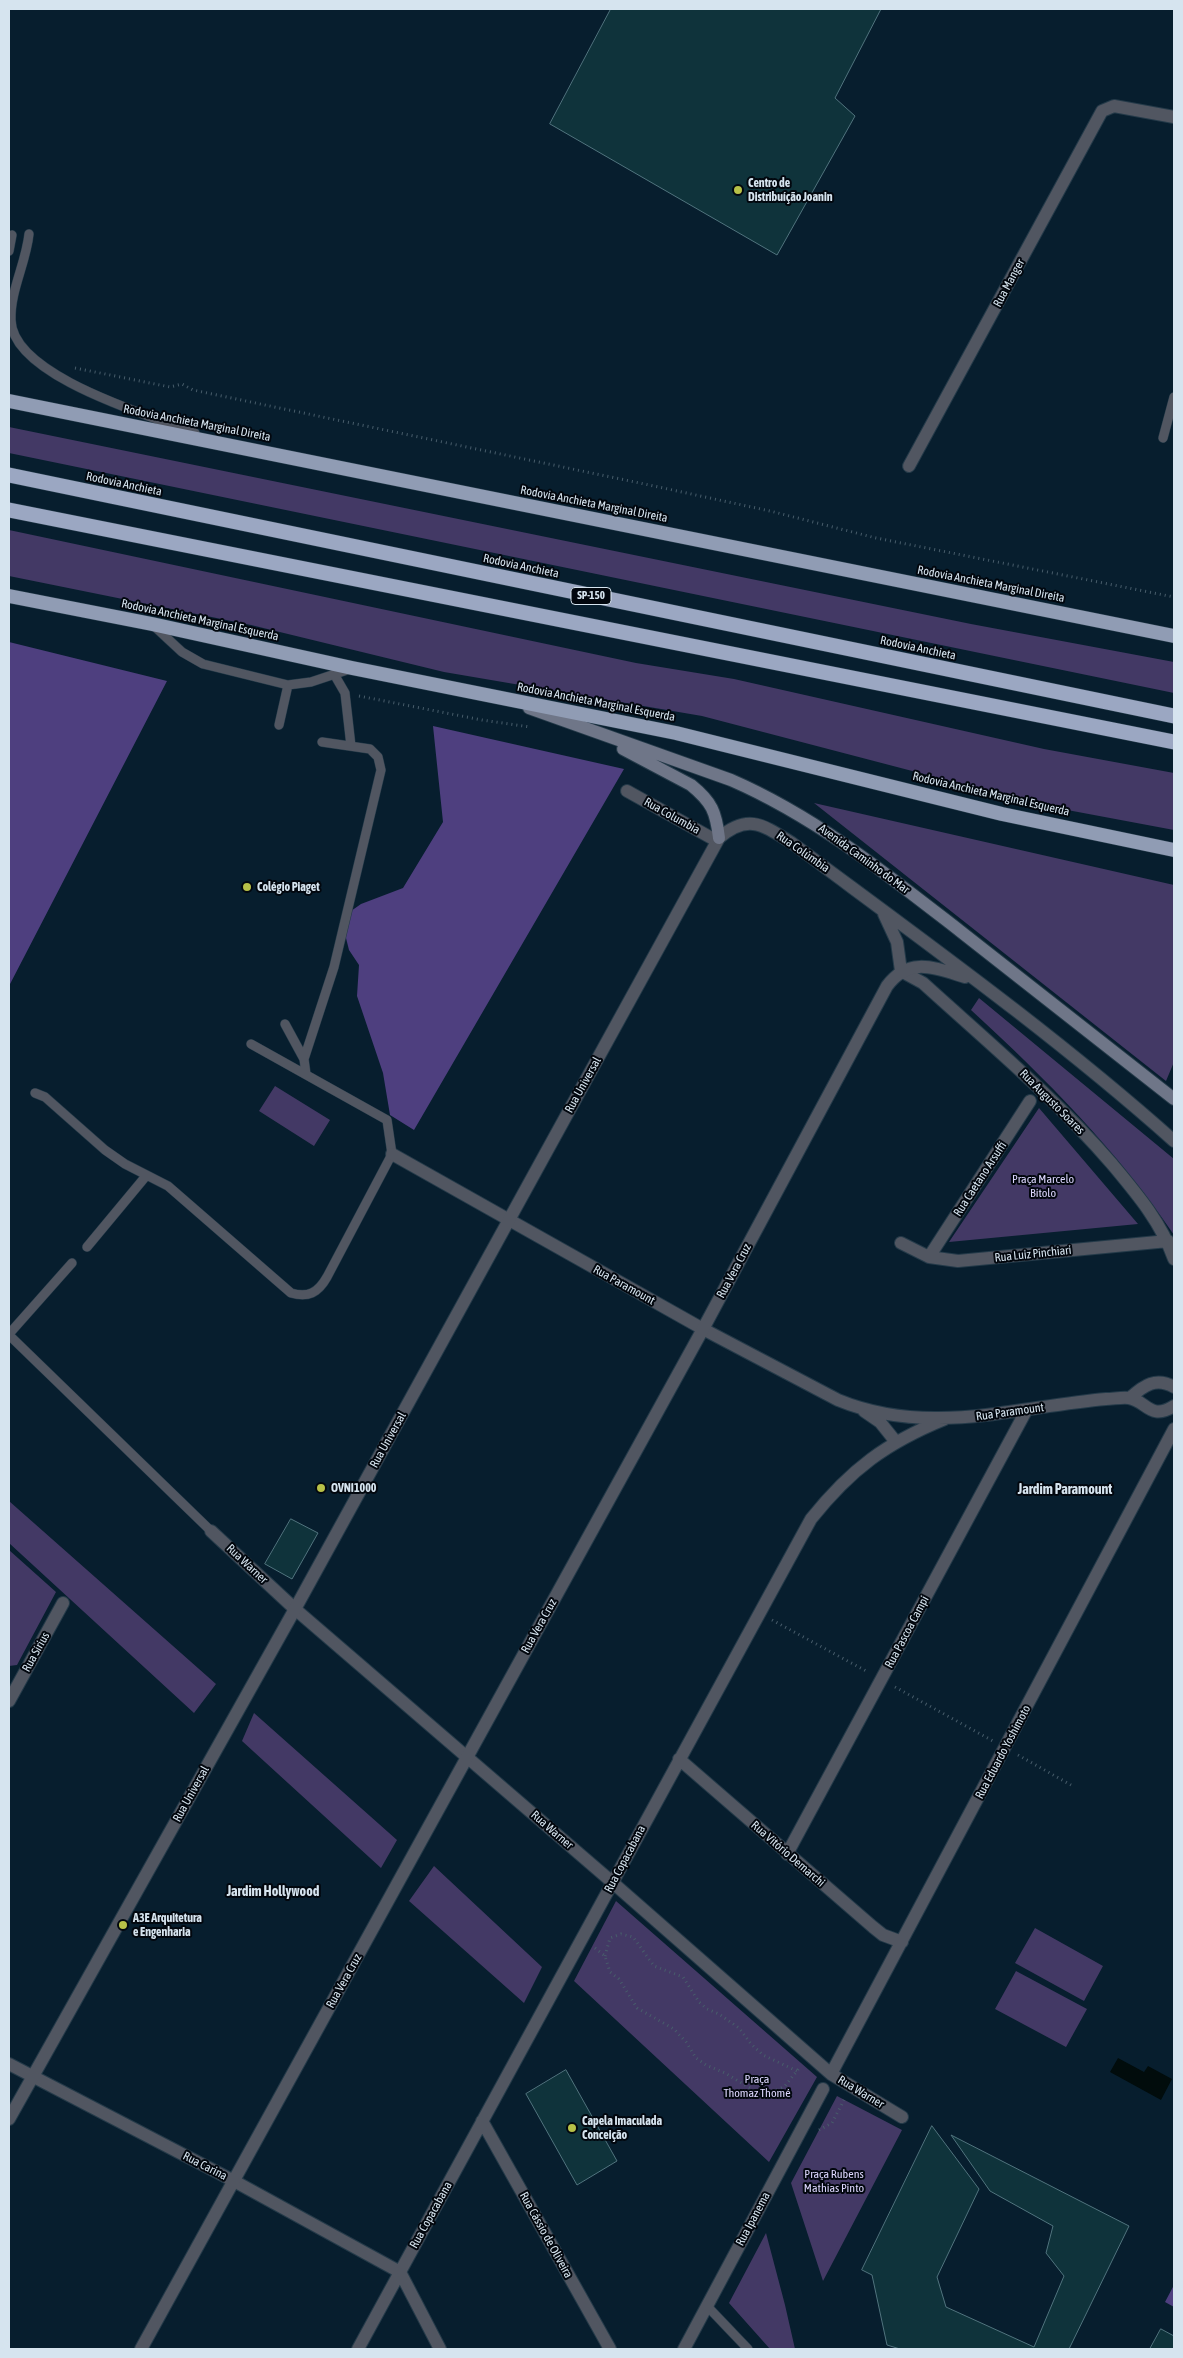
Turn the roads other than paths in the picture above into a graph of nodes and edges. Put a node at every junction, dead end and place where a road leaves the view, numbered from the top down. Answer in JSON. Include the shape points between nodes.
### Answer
{"nodes":[{"id":1,"x":1174,"y":117,"type":"edge"},
{"id":2,"x":12,"y":234,"type":"dead end"},
{"id":3,"x":29,"y":234,"type":"dead end"},
{"id":4,"x":9,"y":251,"type":"edge"},
{"id":5,"x":1174,"y":397,"type":"edge"},
{"id":6,"x":9,"y":401,"type":"edge"},
{"id":7,"x":1163,"y":438,"type":"dead end"},
{"id":8,"x":221,"y":443,"type":"junction"},
{"id":9,"x":909,"y":466,"type":"dead end"},
{"id":10,"x":9,"y":475,"type":"edge"},
{"id":11,"x":9,"y":510,"type":"edge"},
{"id":12,"x":9,"y":596,"type":"edge"},
{"id":13,"x":152,"y":624,"type":"junction"},
{"id":14,"x":1174,"y":636,"type":"edge"},
{"id":15,"x":352,"y":668,"type":"junction"},
{"id":16,"x":334,"y":674,"type":"junction"},
{"id":17,"x":288,"y":685,"type":"junction"},
{"id":18,"x":508,"y":700,"type":"junction"},
{"id":19,"x":1174,"y":716,"type":"edge"},
{"id":20,"x":279,"y":725,"type":"dead end"},
{"id":21,"x":587,"y":730,"type":"junction"},
{"id":22,"x":322,"y":742,"type":"dead end"},
{"id":23,"x":1174,"y":742,"type":"edge"},
{"id":24,"x":351,"y":746,"type":"junction"},
{"id":25,"x":627,"y":791,"type":"dead end"},
{"id":26,"x":718,"y":840,"type":"junction"},
{"id":27,"x":1174,"y":850,"type":"edge"},
{"id":28,"x":881,"y":910,"type":"junction"},
{"id":29,"x":901,"y":971,"type":"junction"},
{"id":30,"x":975,"y":980,"type":"junction"},
{"id":31,"x":284,"y":1024,"type":"dead end"},
{"id":32,"x":251,"y":1044,"type":"dead end"},
{"id":33,"x":304,"y":1059,"type":"junction"},
{"id":34,"x":306,"y":1074,"type":"junction"},
{"id":35,"x":35,"y":1093,"type":"dead end"},
{"id":36,"x":1174,"y":1100,"type":"edge"},
{"id":37,"x":1030,"y":1101,"type":"dead end"},
{"id":38,"x":1174,"y":1141,"type":"edge"},
{"id":39,"x":392,"y":1154,"type":"junction"},
{"id":40,"x":146,"y":1176,"type":"junction"},
{"id":41,"x":509,"y":1220,"type":"junction"},
{"id":42,"x":1168,"y":1241,"type":"junction"},
{"id":43,"x":901,"y":1243,"type":"dead end"},
{"id":44,"x":87,"y":1247,"type":"dead end"},
{"id":45,"x":929,"y":1257,"type":"junction"},
{"id":46,"x":1174,"y":1259,"type":"edge"},
{"id":47,"x":72,"y":1263,"type":"dead end"},
{"id":48,"x":703,"y":1329,"type":"junction"},
{"id":49,"x":9,"y":1335,"type":"edge"},
{"id":50,"x":1174,"y":1387,"type":"edge"},
{"id":51,"x":1130,"y":1398,"type":"junction"},
{"id":52,"x":1174,"y":1406,"type":"edge"},
{"id":53,"x":860,"y":1408,"type":"junction"},
{"id":54,"x":1026,"y":1411,"type":"junction"},
{"id":55,"x":945,"y":1419,"type":"junction"},
{"id":56,"x":1174,"y":1429,"type":"edge"},
{"id":57,"x":896,"y":1442,"type":"junction"},
{"id":58,"x":211,"y":1532,"type":"joint"},
{"id":59,"x":63,"y":1603,"type":"dead end"},
{"id":60,"x":295,"y":1609,"type":"junction"},
{"id":61,"x":12,"y":1687,"type":"edge"},
{"id":62,"x":9,"y":1701,"type":"edge"},
{"id":63,"x":467,"y":1757,"type":"junction"},
{"id":64,"x":679,"y":1760,"type":"junction"},
{"id":65,"x":788,"y":1854,"type":"junction"},
{"id":66,"x":612,"y":1882,"type":"junction"},
{"id":67,"x":902,"y":1942,"type":"junction"},
{"id":68,"x":9,"y":2064,"type":"edge"},
{"id":69,"x":831,"y":2074,"type":"junction"},
{"id":70,"x":32,"y":2077,"type":"junction"},
{"id":71,"x":823,"y":2089,"type":"dead end"},
{"id":72,"x":902,"y":2117,"type":"dead end"},
{"id":73,"x":9,"y":2119,"type":"edge"},
{"id":74,"x":482,"y":2121,"type":"junction"},
{"id":75,"x":234,"y":2181,"type":"junction"},
{"id":76,"x":400,"y":2272,"type":"junction"},
{"id":77,"x":707,"y":2306,"type":"junction"},
{"id":78,"x":141,"y":2349,"type":"edge"},
{"id":79,"x":358,"y":2349,"type":"edge"},
{"id":80,"x":440,"y":2349,"type":"edge"},
{"id":81,"x":610,"y":2349,"type":"edge"},
{"id":82,"x":684,"y":2349,"type":"edge"},
{"id":83,"x":748,"y":2349,"type":"edge"}],
"edges":[{"from":1,"to":9,"type":"street","name":"Rua Manger","via":[[1114,106],[1102,111]]},
{"from":2,"to":4,"type":"lane"},
{"from":3,"to":8,"type":"lane","via":[[10,322],[23,349],[41,366],[68,383]]},
{"from":5,"to":7,"type":"lane"},
{"from":6,"to":8,"type":"highway","name":"Rodovia Anchieta Marginal Direita"},
{"from":8,"to":14,"type":"highway","name":"Rodovia Anchieta Marginal Direita"},
{"from":10,"to":19,"type":"highway","name":"Rodovia Anchieta","number":"SP-150"},
{"from":11,"to":23,"type":"highway","number":"SP-150"},
{"from":12,"to":13,"type":"highway","name":"Rodovia Anchieta Marginal Esquerda"},
{"from":13,"to":15,"type":"highway","name":"Rodovia Anchieta Marginal Esquerda"},
{"from":13,"to":17,"type":"lane","via":[[182,652],[203,664]]},
{"from":15,"to":16,"type":"lane"},
{"from":15,"to":18,"type":"highway","name":"Rodovia Anchieta Marginal Esquerda"},
{"from":16,"to":17,"type":"lane"},
{"from":16,"to":24,"type":"lane","via":[[344,693]]},
{"from":17,"to":20,"type":"lane"},
{"from":18,"to":21,"type":"main road","name":"Avenida Caminho do Mar"},
{"from":18,"to":27,"type":"highway","name":"Rodovia Anchieta Marginal Esquerda","via":[[676,733],[1002,814]]},
{"from":21,"to":26,"type":"main road","via":[[690,785],[716,814]]},
{"from":21,"to":36,"type":"main road","name":"Avenida Caminho do Mar","via":[[731,780],[825,830],[895,880]]},
{"from":22,"to":24,"type":"lane"},
{"from":24,"to":33,"type":"lane","via":[[370,749],[378,757],[381,770],[334,967]]},
{"from":25,"to":26,"type":"street","name":"Rua Columbia"},
{"from":26,"to":28,"type":"street","name":"Rua Colúmbia","via":[[740,824],[754,823],[769,828]]},
{"from":26,"to":41,"type":"street","name":"Rua Universal"},
{"from":28,"to":29,"type":"street","name":"Rua Colúmbia","via":[[897,942]]},
{"from":28,"to":30,"type":"street","name":"Rua Colúmbia"},
{"from":29,"to":30,"type":"street","via":[[927,967]]},
{"from":29,"to":42,"type":"street","name":"Rua Augusto Soares","via":[[923,983],[1066,1114],[1127,1182]]},
{"from":29,"to":48,"type":"street","name":"Rua Vera Cruz","via":[[887,986]]},
{"from":30,"to":38,"type":"street","via":[[1127,1099]]},
{"from":31,"to":33,"type":"lane"},
{"from":32,"to":34,"type":"lane"},
{"from":33,"to":34,"type":"lane"},
{"from":34,"to":39,"type":"lane","via":[[387,1120]]},
{"from":35,"to":40,"type":"lane","via":[[45,1097],[105,1150]]},
{"from":37,"to":45,"type":"street","name":"Rua Caetano Arsuffi"},
{"from":39,"to":40,"type":"lane","via":[[323,1285],[319,1290],[301,1296],[281,1286],[168,1186]]},
{"from":39,"to":41,"type":"street","name":"Rua Paramount"},
{"from":40,"to":44,"type":"lane"},
{"from":41,"to":48,"type":"street","name":"Rua Paramount"},
{"from":41,"to":60,"type":"street","name":"Rua Universal"},
{"from":42,"to":45,"type":"street","name":"Rua Luiz Pinchiari","via":[[966,1261]]},
{"from":42,"to":46,"type":"street","name":"Rua Augusto Soares"},
{"from":43,"to":45,"type":"street","name":"Rua Luiz Pinchiari"},
{"from":47,"to":49,"type":"lane"},
{"from":48,"to":53,"type":"street","name":"Rua Paramount","via":[[838,1400]]},
{"from":48,"to":63,"type":"street","name":"Rua Vera Cruz"},
{"from":49,"to":58,"type":"lane"},
{"from":50,"to":51,"type":"street","via":[[1155,1382],[1140,1388]]},
{"from":51,"to":52,"type":"street","via":[[1155,1412]]},
{"from":51,"to":54,"type":"street","name":"Rua Paramount"},
{"from":53,"to":55,"type":"street","name":"Rua Paramount"},
{"from":53,"to":57,"type":"street","name":"Rua Paramount","via":[[880,1422]]},
{"from":54,"to":55,"type":"street","name":"Rua Paramount"},
{"from":54,"to":65,"type":"street","name":"Rua Pascoa Campi"},
{"from":55,"to":57,"type":"street","name":"Rua Copacabana"},
{"from":56,"to":67,"type":"street","name":"Rua Eduardo Yoshimoto"},
{"from":57,"to":64,"type":"street","name":"Rua Copacabana","via":[[838,1486],[811,1518]]},
{"from":58,"to":60,"type":"street","name":"Rua Warner"},
{"from":59,"to":61,"type":"street","name":"Rua Sirius"},
{"from":60,"to":63,"type":"street","name":"Rua Warner"},
{"from":60,"to":70,"type":"street","name":"Rua Universal"},
{"from":61,"to":62,"type":"street","name":"Rua Sirius"},
{"from":63,"to":66,"type":"street","name":"Rua Warner"},
{"from":63,"to":75,"type":"street","name":"Rua Vera Cruz"},
{"from":64,"to":65,"type":"street","name":"Rua Vitório Demarchi"},
{"from":64,"to":66,"type":"street","name":"Rua Copacabana"},
{"from":65,"to":67,"type":"street","name":"Rua Vitório Demarchi","via":[[883,1935]]},
{"from":66,"to":69,"type":"street","name":"Rua Warner"},
{"from":66,"to":74,"type":"street","name":"Rua Copacabana"},
{"from":67,"to":69,"type":"street","name":"Rua Eduardo Yoshimoto"},
{"from":68,"to":70,"type":"street","name":"Rua Carina"},
{"from":69,"to":72,"type":"street","name":"Rua Warner"},
{"from":70,"to":73,"type":"street","name":"Rua Universal"},
{"from":70,"to":75,"type":"street","name":"Rua Carina"},
{"from":71,"to":77,"type":"street","name":"Rua Ipanema"},
{"from":74,"to":76,"type":"street","name":"Rua Copacabana"},
{"from":74,"to":81,"type":"street","name":"Rua Cássio de Oliveira"},
{"from":75,"to":76,"type":"street","name":"Rua Carina"},
{"from":75,"to":78,"type":"street","name":"Rua Vera Cruz"},
{"from":76,"to":79,"type":"street","name":"Rua Copacabana"},
{"from":76,"to":80,"type":"street"},
{"from":77,"to":82,"type":"street","name":"Rua Ipanema"},
{"from":77,"to":83,"type":"lane"}]}
